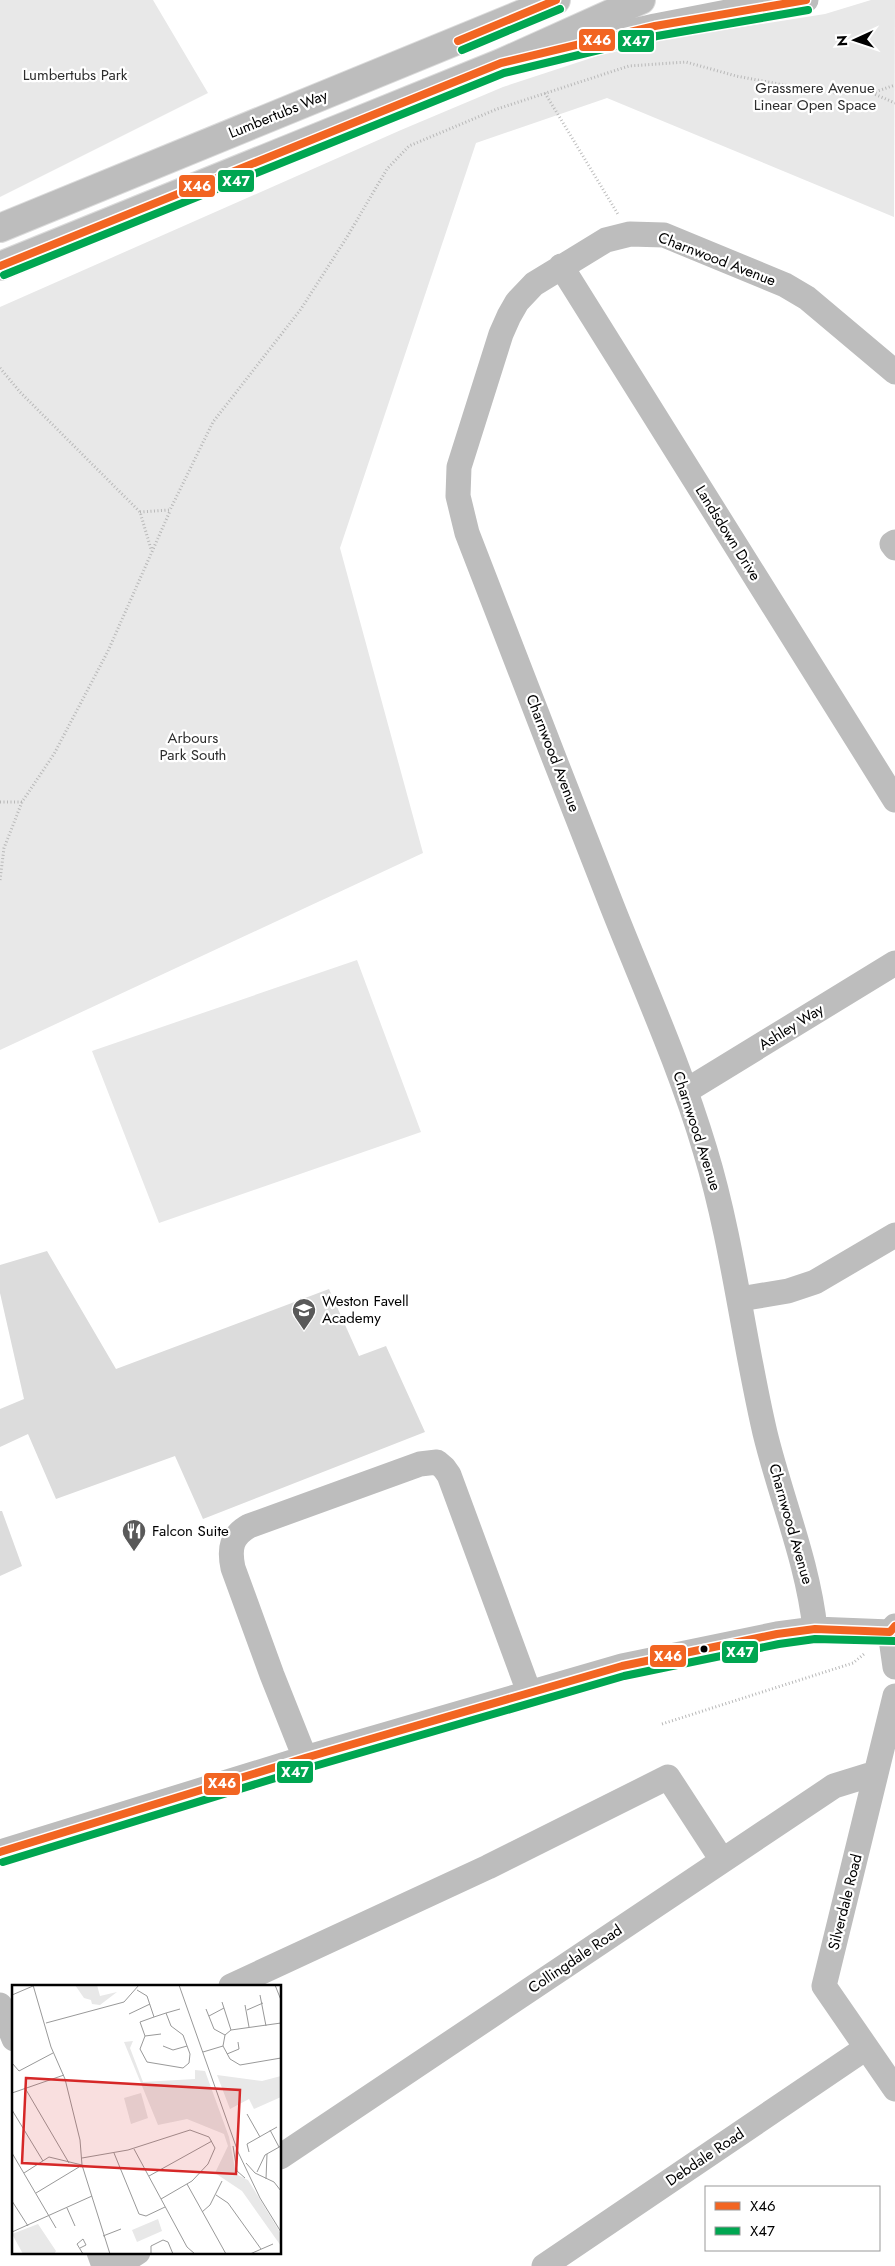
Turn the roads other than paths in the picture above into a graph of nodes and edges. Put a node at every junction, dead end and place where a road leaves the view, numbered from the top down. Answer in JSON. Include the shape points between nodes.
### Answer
{"nodes":[{"id":1,"x":556,"y":0,"type":"edge"},
{"id":2,"x":641,"y":0,"type":"edge"},
{"id":3,"x":806,"y":0,"type":"edge"},
{"id":4,"x":501,"y":62,"type":"junction"},
{"id":5,"x":0,"y":228,"type":"edge"},
{"id":6,"x":0,"y":266,"type":"edge"},
{"id":7,"x":561,"y":266,"type":"junction"},
{"id":8,"x":895,"y":372,"type":"edge"},
{"id":9,"x":895,"y":542,"type":"edge"},
{"id":10,"x":895,"y":548,"type":"edge"},
{"id":11,"x":895,"y":800,"type":"edge"},
{"id":12,"x":895,"y":963,"type":"edge"},
{"id":13,"x":686,"y":1091,"type":"junction"},
{"id":14,"x":895,"y":1235,"type":"edge"},
{"id":15,"x":740,"y":1299,"type":"junction"},
{"id":16,"x":814,"y":1630,"type":"junction"},
{"id":17,"x":893,"y":1633,"type":"edge"},
{"id":18,"x":895,"y":1667,"type":"edge"},
{"id":19,"x":529,"y":1692,"type":"junction"},
{"id":20,"x":895,"y":1696,"type":"edge"},
{"id":21,"x":305,"y":1758,"type":"junction"},
{"id":22,"x":876,"y":1773,"type":"junction"},
{"id":23,"x":0,"y":1852,"type":"edge"},
{"id":24,"x":722,"y":1860,"type":"junction"},
{"id":25,"x":233,"y":1985,"type":"edge"},
{"id":26,"x":0,"y":2006,"type":"edge"},
{"id":27,"x":12,"y":2034,"type":"edge"},
{"id":28,"x":866,"y":2048,"type":"junction"},
{"id":29,"x":895,"y":2089,"type":"edge"},
{"id":30,"x":281,"y":2156,"type":"edge"},
{"id":31,"x":100,"y":2254,"type":"edge"},
{"id":32,"x":135,"y":2254,"type":"edge"},
{"id":33,"x":104,"y":2266,"type":"edge"},
{"id":34,"x":118,"y":2266,"type":"edge"},
{"id":35,"x":544,"y":2266,"type":"edge"}],
"edges":[{"from":1,"to":5,"type":"highway","name":"Lumbertubs Way"},
{"from":2,"to":4,"type":"highway"},
{"from":3,"to":4,"type":"street","via":[[655,26]]},
{"from":4,"to":6,"type":"highway"},
{"from":7,"to":8,"type":"street","name":"Charnwood Avenue","via":[[606,240],[630,234],[664,235],[807,298]]},
{"from":7,"to":11,"type":"street","name":"Landsdown Drive"},
{"from":7,"to":13,"type":"street","name":"Charnwood Avenue","via":[[525,292],[509,316],[463,449],[458,496],[467,533]]},
{"from":9,"to":10,"type":"street","via":[[892,544]]},
{"from":12,"to":13,"type":"street","name":"Ashley Way"},
{"from":13,"to":15,"type":"street","name":"Charnwood Avenue","via":[[716,1190]]},
{"from":14,"to":15,"type":"street","via":[[815,1282],[788,1291]]},
{"from":15,"to":16,"type":"street","name":"Charnwood Avenue","via":[[766,1435],[805,1573]]},
{"from":16,"to":17,"type":"street"},
{"from":16,"to":19,"type":"street","via":[[719,1644]]},
{"from":17,"to":18,"type":"street"},
{"from":19,"to":21,"type":"street"},
{"from":19,"to":21,"type":"street","via":[[449,1475],[437,1462],[420,1464],[249,1526],[236,1535],[231,1544],[233,1568]]},
{"from":20,"to":22,"type":"street","name":"Silverdale Road"},
{"from":21,"to":23,"type":"street"},
{"from":22,"to":24,"type":"street","name":"Collingdale Road","via":[[834,1786]]},
{"from":22,"to":28,"type":"street","name":"Silverdale Road","via":[[824,1986]]},
{"from":24,"to":25,"type":"street","via":[[668,1777],[488,1867]]},
{"from":24,"to":30,"type":"street","name":"Collingdale Road"},
{"from":26,"to":27,"type":"street"},
{"from":28,"to":29,"type":"street","name":"Silverdale Road"},
{"from":28,"to":35,"type":"street","name":"Debdale Road"},
{"from":31,"to":33,"type":"street"},
{"from":32,"to":34,"type":"street"}]}
